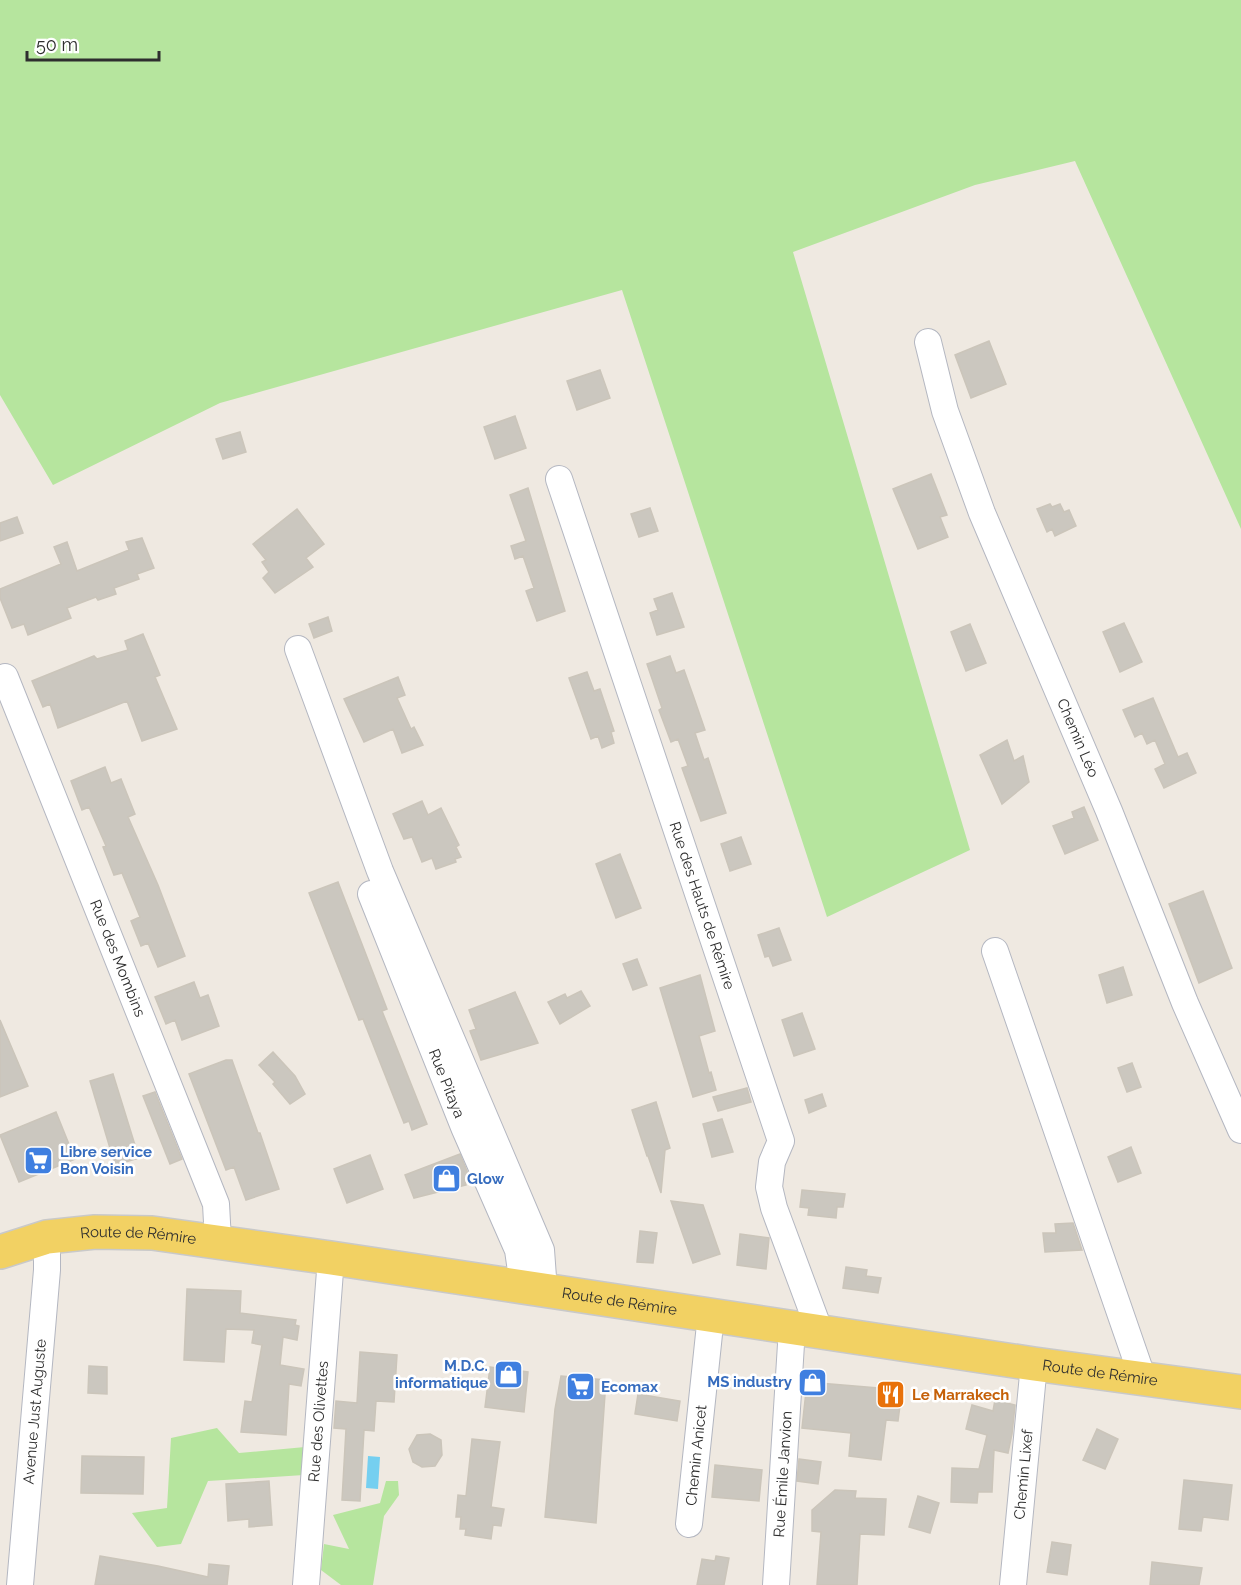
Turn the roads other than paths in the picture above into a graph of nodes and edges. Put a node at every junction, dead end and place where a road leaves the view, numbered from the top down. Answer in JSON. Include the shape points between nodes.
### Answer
{"nodes":[{"id":1,"x":928,"y":342,"type":"dead end"},
{"id":2,"x":559,"y":479,"type":"dead end"},
{"id":3,"x":298,"y":649,"type":"dead end"},
{"id":4,"x":5,"y":678,"type":"dead end"},
{"id":5,"x":366,"y":881,"type":"dead end"},
{"id":6,"x":995,"y":951,"type":"dead end"},
{"id":7,"x":1241,"y":1130,"type":"edge"},
{"id":8,"x":47,"y":1238,"type":"junction"},
{"id":9,"x":218,"y":1241,"type":"junction"},
{"id":10,"x":0,"y":1252,"type":"edge"},
{"id":11,"x":331,"y":1258,"type":"junction"},
{"id":12,"x":532,"y":1289,"type":"junction"},
{"id":13,"x":711,"y":1315,"type":"junction"},
{"id":14,"x":806,"y":1330,"type":"junction"},
{"id":15,"x":1034,"y":1364,"type":"junction"},
{"id":16,"x":1143,"y":1379,"type":"junction"},
{"id":17,"x":1241,"y":1392,"type":"edge"},
{"id":18,"x":689,"y":1524,"type":"dead end"},
{"id":19,"x":20,"y":1585,"type":"edge"},
{"id":20,"x":306,"y":1585,"type":"edge"},
{"id":21,"x":776,"y":1585,"type":"edge"},
{"id":22,"x":1013,"y":1585,"type":"edge"}],
"edges":[{"from":1,"to":7,"type":"street","name":"Chemin Léo","via":[[945,411],[982,513]]},
{"from":2,"to":14,"type":"street","name":"Rue des Hauts de Rémire","via":[[781,1142],[772,1162],[769,1186]]},
{"from":3,"to":12,"type":"street","via":[[380,871],[542,1250]]},
{"from":4,"to":9,"type":"street","name":"Rue des Mombins","via":[[216,1204]]},
{"from":5,"to":12,"type":"street","name":"Rue Pitaya","via":[[464,1127],[518,1250],[521,1271]]},
{"from":6,"to":16,"type":"street"},
{"from":8,"to":9,"type":"main road","name":"Route de Rémire","via":[[95,1232],[152,1233]]},
{"from":8,"to":10,"type":"main road","name":"Route de Rémire"},
{"from":8,"to":19,"type":"street","name":"Avenue Just Auguste","via":[[48,1270]]},
{"from":9,"to":11,"type":"main road","name":"Route de Rémire"},
{"from":11,"to":12,"type":"main road","name":"Route de Rémire"},
{"from":11,"to":20,"type":"street","name":"Rue des Olivettes"},
{"from":12,"to":13,"type":"main road","name":"Route de Rémire"},
{"from":13,"to":14,"type":"main road","name":"Route de Rémire"},
{"from":13,"to":18,"type":"street","name":"Chemin Anicet"},
{"from":14,"to":15,"type":"main road","name":"Route de Rémire"},
{"from":14,"to":21,"type":"street","name":"Rue Émile Janvion"},
{"from":15,"to":16,"type":"main road","name":"Route de Rémire"},
{"from":15,"to":22,"type":"street","name":"Chemin Lixef"},
{"from":16,"to":17,"type":"main road","name":"Route de Rémire"}]}
